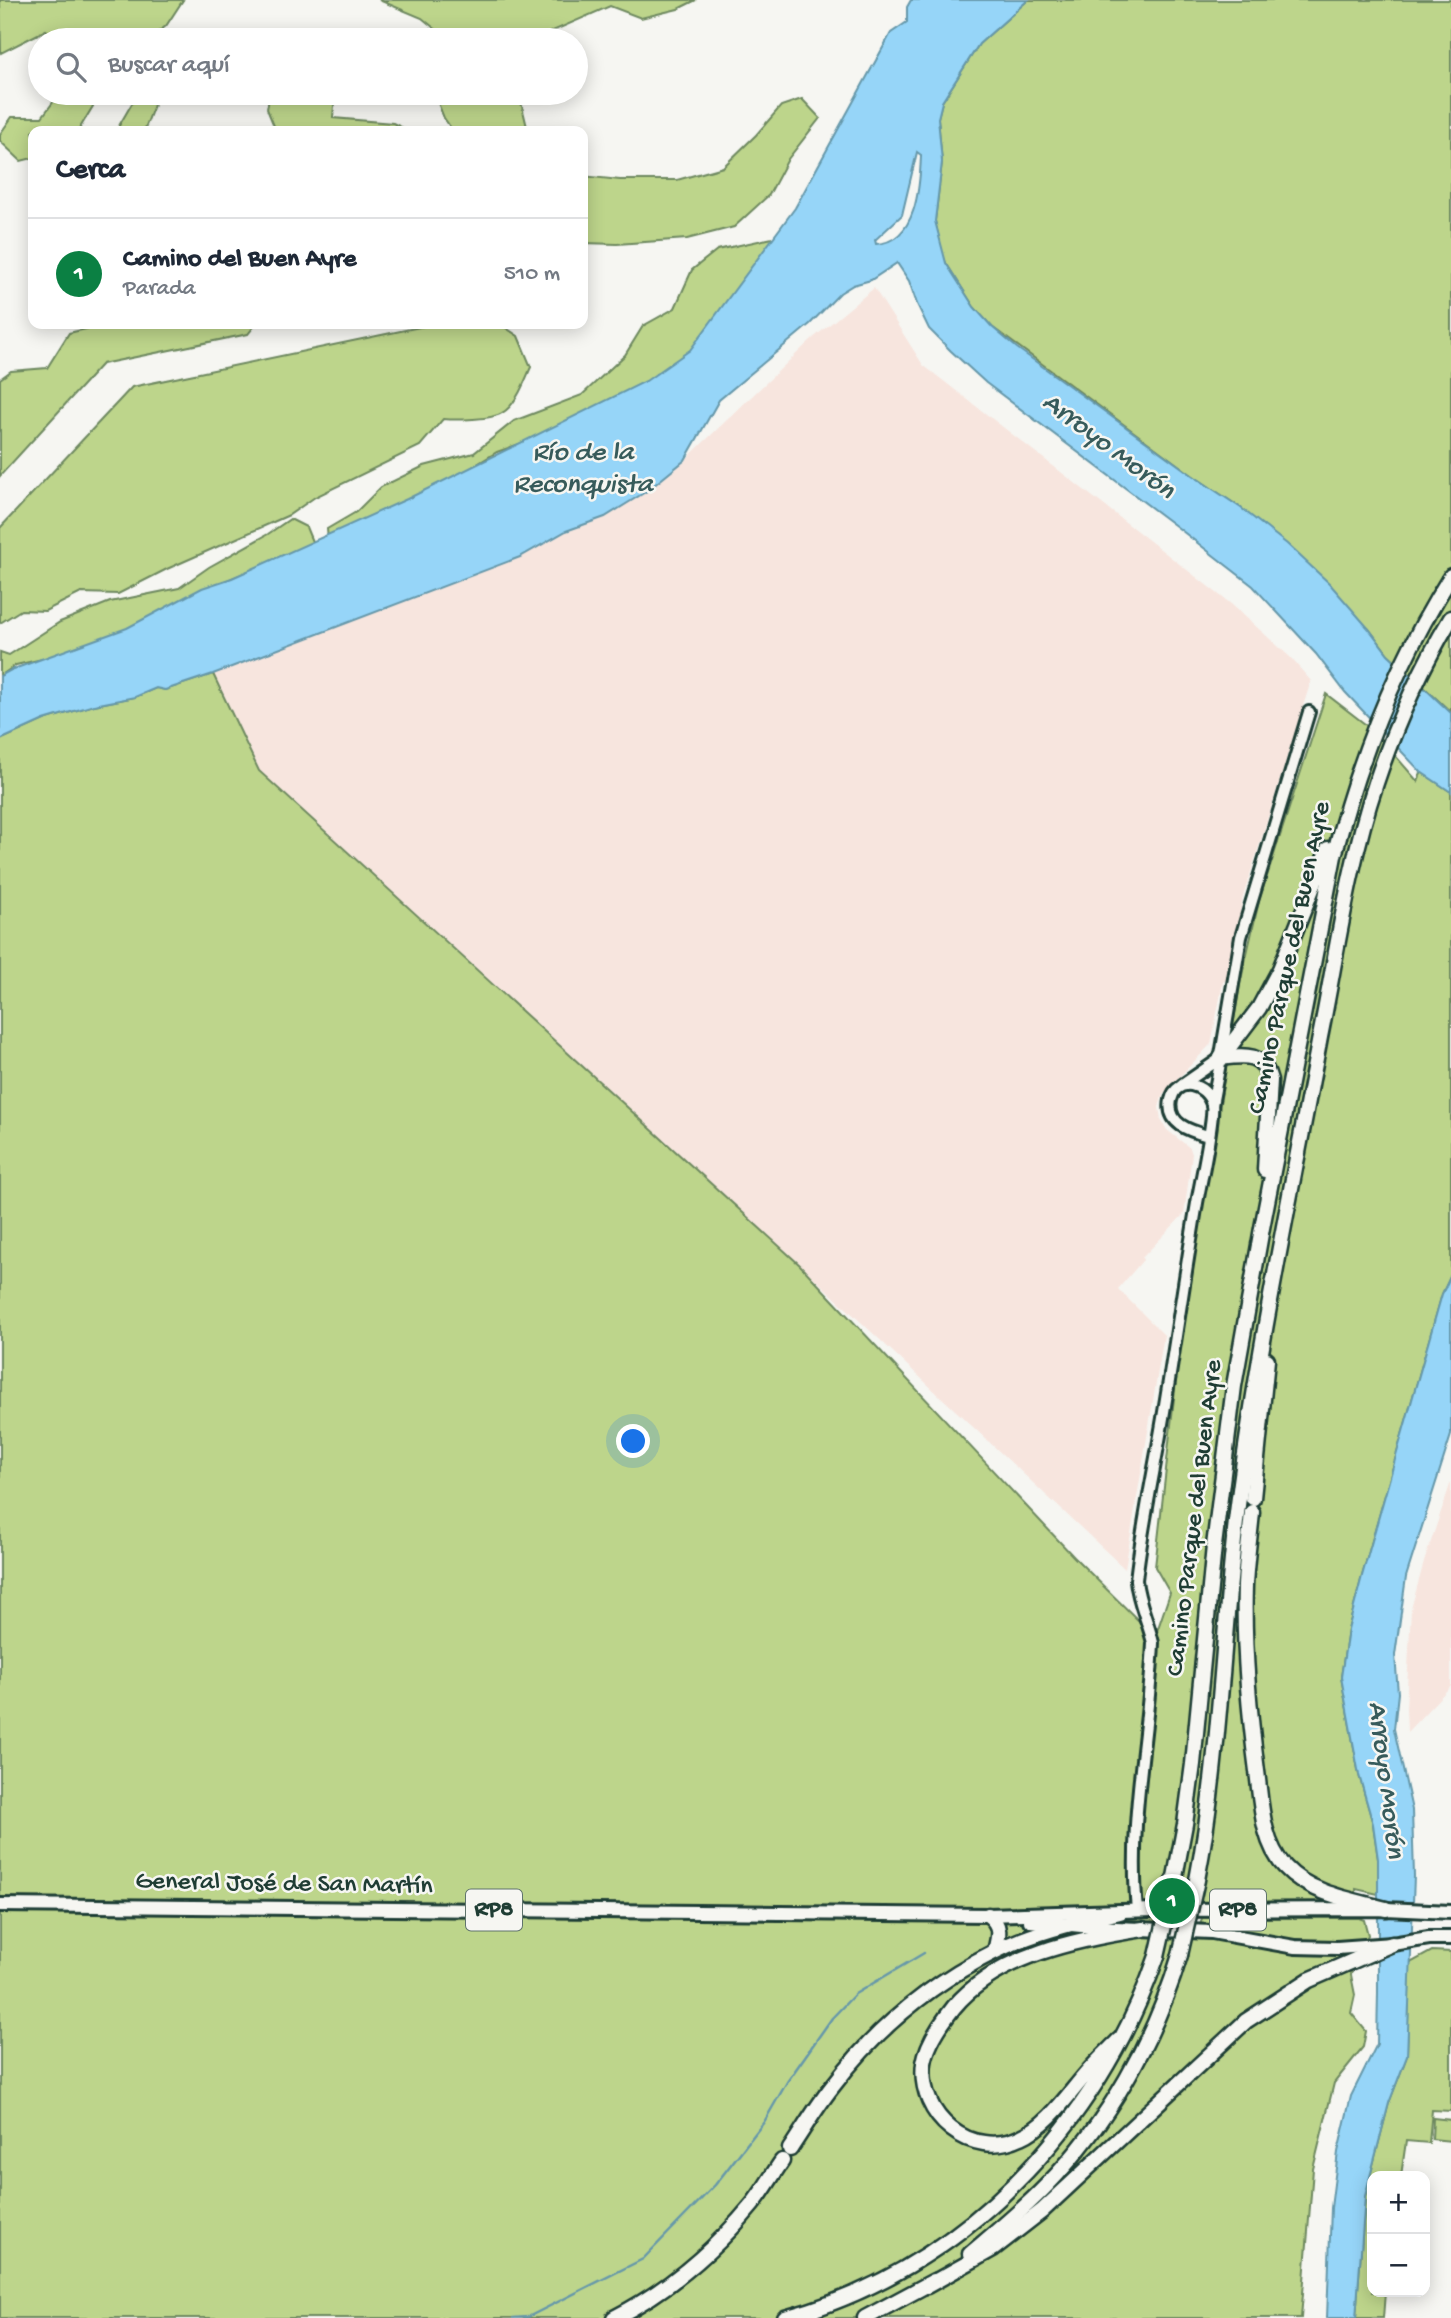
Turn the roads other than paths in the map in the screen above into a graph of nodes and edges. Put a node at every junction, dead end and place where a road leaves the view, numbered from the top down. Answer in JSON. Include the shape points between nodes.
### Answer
{"nodes":[{"id":1,"x":1451,"y":576,"type":"edge"},
{"id":2,"x":1451,"y":618,"type":"edge"},
{"id":3,"x":1310,"y":712,"type":"dead end"},
{"id":4,"x":1349,"y":798,"type":"junction"},
{"id":5,"x":1221,"y":1058,"type":"junction"},
{"id":6,"x":1182,"y":1085,"type":"junction"},
{"id":7,"x":1212,"y":1105,"type":"junction"},
{"id":8,"x":1208,"y":1136,"type":"junction"},
{"id":9,"x":1262,"y":1228,"type":"junction"},
{"id":10,"x":1278,"y":1255,"type":"junction"},
{"id":11,"x":0,"y":1905,"type":"edge"},
{"id":12,"x":1357,"y":1905,"type":"junction"},
{"id":13,"x":1387,"y":1909,"type":"joint"},
{"id":14,"x":1137,"y":1910,"type":"junction"},
{"id":15,"x":1121,"y":1912,"type":"junction"},
{"id":16,"x":1451,"y":1912,"type":"edge"},
{"id":17,"x":988,"y":1916,"type":"junction"},
{"id":18,"x":1065,"y":1925,"type":"junction"},
{"id":19,"x":1143,"y":1929,"type":"junction"},
{"id":20,"x":1451,"y":1938,"type":"edge"},
{"id":21,"x":1392,"y":1944,"type":"joint"},
{"id":22,"x":995,"y":1951,"type":"junction"},
{"id":23,"x":1356,"y":1952,"type":"junction"},
{"id":24,"x":1119,"y":2040,"type":"junction"},
{"id":25,"x":927,"y":2286,"type":"junction"},
{"id":26,"x":614,"y":2318,"type":"edge"},
{"id":27,"x":785,"y":2318,"type":"edge"},
{"id":28,"x":865,"y":2318,"type":"edge"}],
"edges":[{"from":1,"to":4,"type":"highway","name":"Camino Parque del Buen Ayre","via":[[1402,663]]},
{"from":2,"to":10,"type":"highway","name":"Camino Parque del Buen Ayre","via":[[1418,680],[1375,785],[1351,875]]},
{"from":3,"to":5,"type":"street","via":[[1241,937]]},
{"from":4,"to":5,"type":"highway","via":[[1280,969],[1259,1008]]},
{"from":4,"to":9,"type":"highway","name":"Camino Parque del Buen Ayre"},
{"from":5,"to":6,"type":"street"},
{"from":5,"to":7,"type":"street"},
{"from":5,"to":9,"type":"highway","via":[[1248,1055],[1265,1066],[1270,1080]]},
{"from":6,"to":7,"type":"street","via":[[1197,1085]]},
{"from":6,"to":8,"type":"street","via":[[1174,1092],[1172,1115],[1185,1130]]},
{"from":7,"to":8,"type":"street"},
{"from":8,"to":14,"type":"street","via":[[1136,1580],[1153,1643],[1135,1827]]},
{"from":9,"to":24,"type":"highway","name":"Camino Parque del Buen Ayre","bridge":true,"via":[[1234,1386],[1185,1824],[1157,1955]]},
{"from":10,"to":12,"type":"highway","via":[[1245,1584],[1250,1719],[1264,1819],[1276,1855],[1296,1877]]},
{"from":10,"to":25,"type":"highway","name":"Camino Parque del Buen Ayre","bridge":true,"via":[[1238,1509],[1205,1840],[1180,1955],[1160,2012],[1137,2058],[1080,2145],[1047,2185],[999,2230]]},
{"from":11,"to":17,"type":"main road","name":"General José de San Martín","number":"RP8"},
{"from":12,"to":13,"type":"highway"},
{"from":12,"to":14,"type":"main road","name":"General José de San Martín","number":"RP8"},
{"from":13,"to":16,"type":"main road"},
{"from":14,"to":15,"type":"main road","name":"General José de San Martín","number":"RP8"},
{"from":15,"to":17,"type":"main road","name":"General José de San Martín","number":"RP8"},
{"from":15,"to":18,"type":"highway"},
{"from":17,"to":18,"type":"main road","name":"General José de San Martín","number":"RP8"},
{"from":17,"to":22,"type":"highway","via":[[999,1930]]},
{"from":18,"to":19,"type":"main road","name":"General José de San Martín","number":"RP8"},
{"from":18,"to":22,"type":"highway"},
{"from":19,"to":23,"type":"main road","name":"General José de San Martín","number":"RP8","via":[[1212,1932]]},
{"from":19,"to":24,"type":"highway","via":[[1041,1954],[981,1983],[955,2006],[926,2053],[925,2093],[948,2129],[960,2136],[986,2143],[1014,2140],[1037,2128]]},
{"from":20,"to":21,"type":"main road"},
{"from":21,"to":23,"type":"highway"},
{"from":22,"to":26,"type":"highway","via":[[901,2011],[831,2087],[754,2203],[722,2239],[673,2282]]},
{"from":23,"to":25,"type":"highway","via":[[1245,2021],[1042,2211],[993,2249]]},
{"from":24,"to":27,"type":"highway","name":"Camino Parque del Buen Ayre","via":[[1061,2133],[1006,2194],[927,2255],[859,2293]]},
{"from":25,"to":28,"type":"highway","name":"Camino Parque del Buen Ayre"}]}
